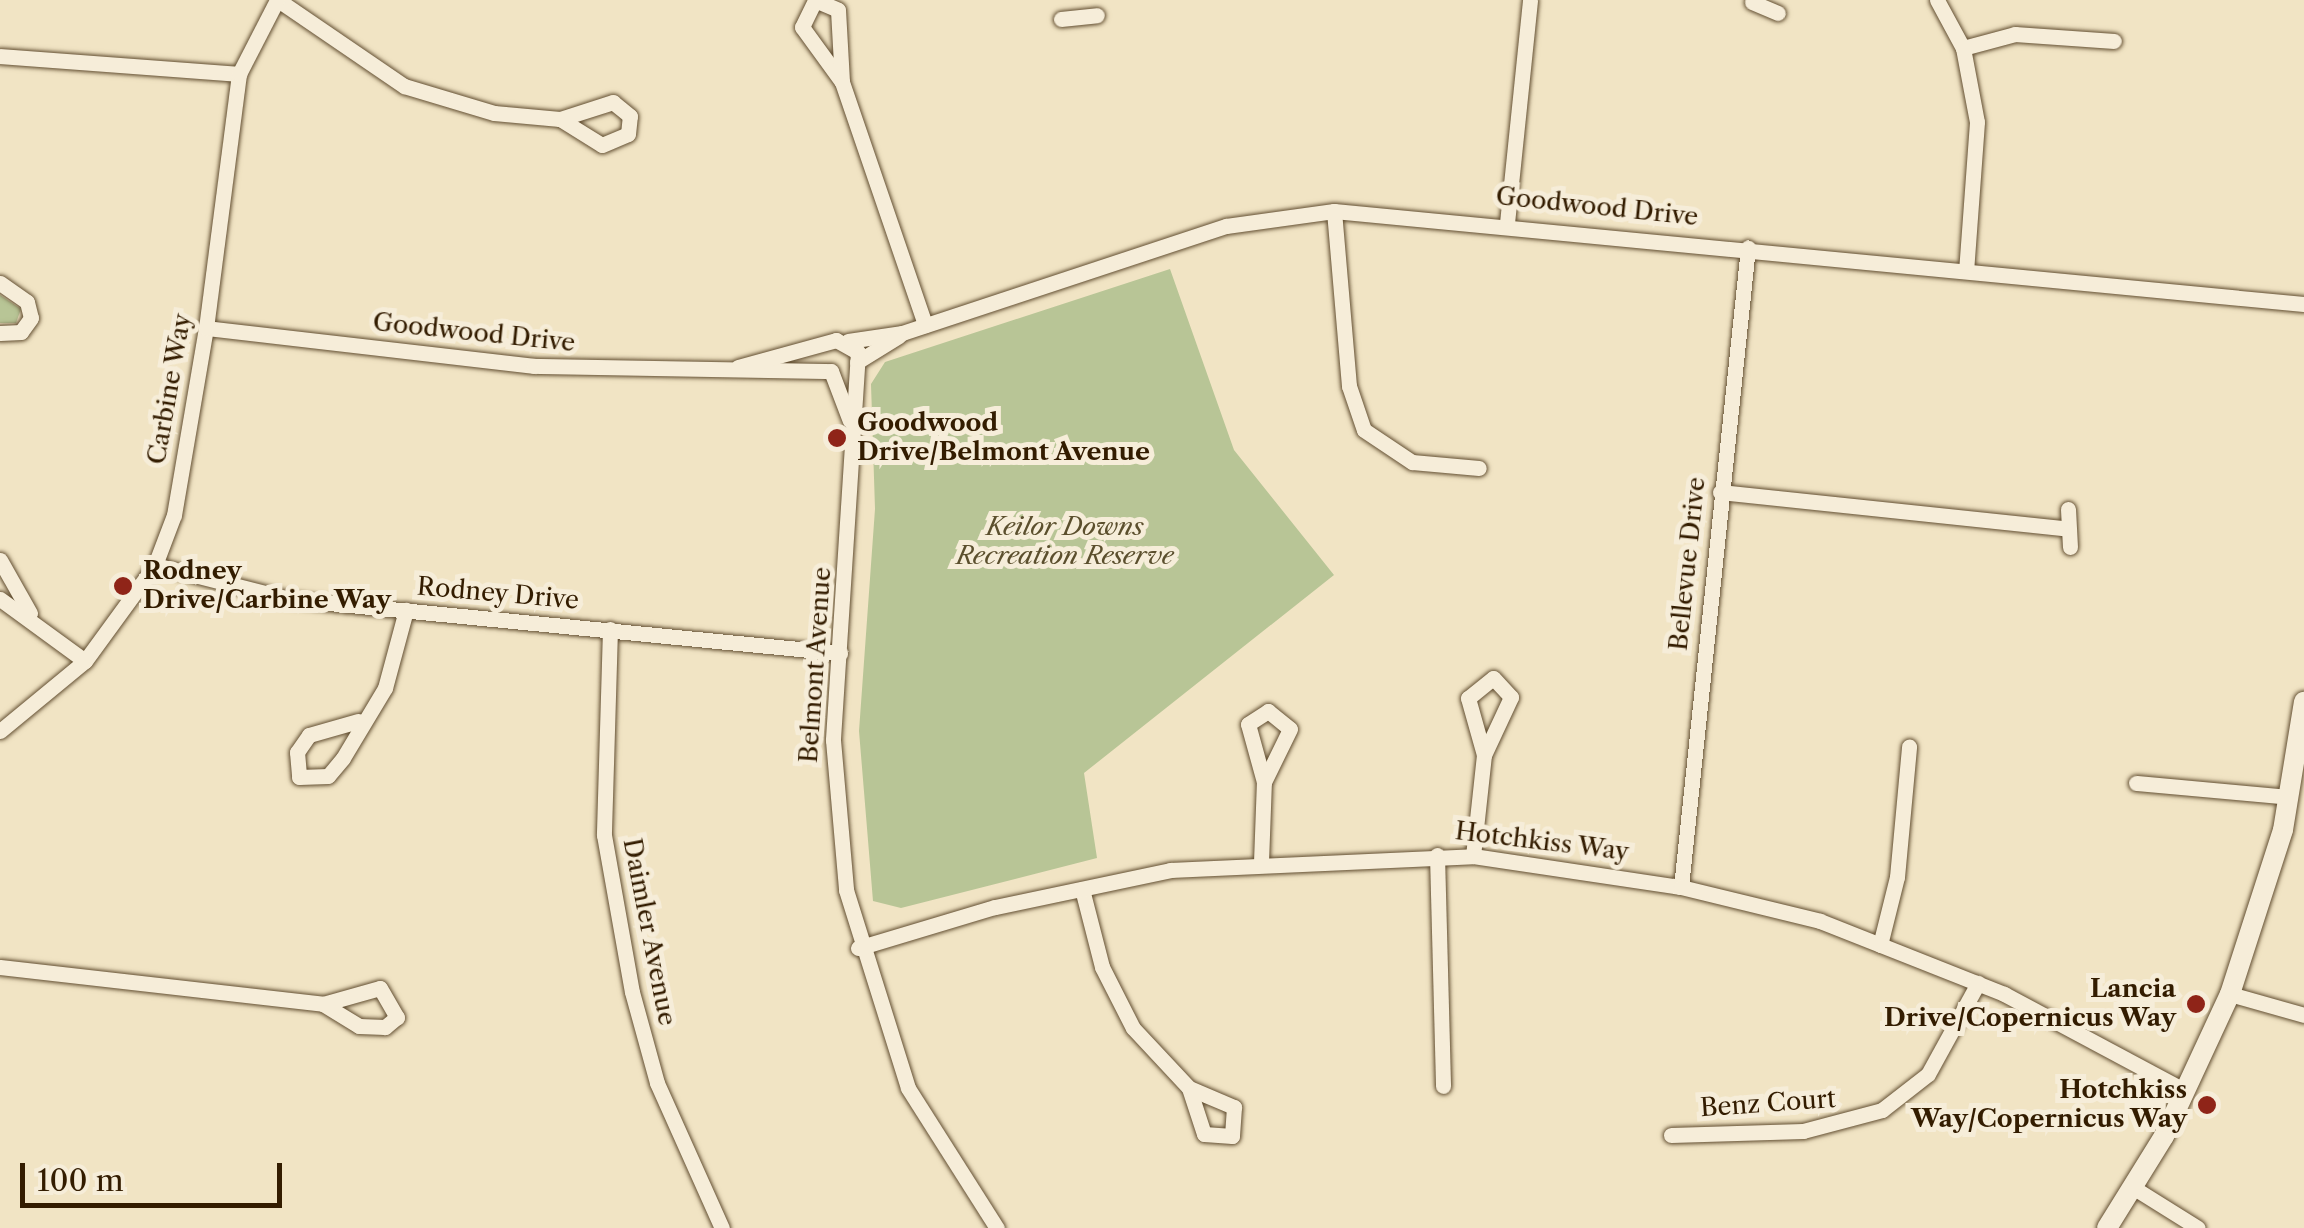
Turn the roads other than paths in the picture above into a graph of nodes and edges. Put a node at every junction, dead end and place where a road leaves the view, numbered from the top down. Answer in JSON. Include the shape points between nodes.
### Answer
{"nodes":[{"id":1,"x":278,"y":0,"type":"edge"},
{"id":2,"x":1530,"y":0,"type":"edge"},
{"id":3,"x":1937,"y":0,"type":"edge"},
{"id":4,"x":1075,"y":6,"type":"edge"},
{"id":5,"x":1097,"y":15,"type":"dead end"},
{"id":6,"x":1061,"y":19,"type":"dead end"},
{"id":7,"x":2114,"y":41,"type":"dead end"},
{"id":8,"x":1963,"y":48,"type":"junction"},
{"id":9,"x":0,"y":56,"type":"edge"},
{"id":10,"x":239,"y":74,"type":"junction"},
{"id":11,"x":842,"y":82,"type":"junction"},
{"id":12,"x":560,"y":119,"type":"dead end"},
{"id":13,"x":1334,"y":211,"type":"junction"},
{"id":14,"x":1506,"y":223,"type":"junction"},
{"id":15,"x":1748,"y":247,"type":"junction"},
{"id":16,"x":1966,"y":271,"type":"junction"},
{"id":17,"x":0,"y":283,"type":"edge"},
{"id":18,"x":2304,"y":304,"type":"edge"},
{"id":19,"x":925,"y":324,"type":"junction"},
{"id":20,"x":206,"y":328,"type":"junction"},
{"id":21,"x":0,"y":332,"type":"edge"},
{"id":22,"x":902,"y":333,"type":"junction"},
{"id":23,"x":848,"y":341,"type":"junction"},
{"id":24,"x":826,"y":347,"type":"junction"},
{"id":25,"x":857,"y":363,"type":"junction"},
{"id":26,"x":738,"y":368,"type":"junction"},
{"id":27,"x":831,"y":371,"type":"junction"},
{"id":28,"x":853,"y":429,"type":"junction"},
{"id":29,"x":1479,"y":468,"type":"dead end"},
{"id":30,"x":1720,"y":492,"type":"junction"},
{"id":31,"x":2068,"y":510,"type":"dead end"},
{"id":32,"x":2064,"y":528,"type":"junction"},
{"id":33,"x":2070,"y":547,"type":"dead end"},
{"id":34,"x":0,"y":560,"type":"edge"},
{"id":35,"x":155,"y":565,"type":"junction"},
{"id":36,"x":0,"y":599,"type":"edge"},
{"id":37,"x":406,"y":610,"type":"junction"},
{"id":38,"x":30,"y":613,"type":"junction"},
{"id":39,"x":610,"y":630,"type":"junction"},
{"id":40,"x":840,"y":653,"type":"junction"},
{"id":41,"x":85,"y":662,"type":"junction"},
{"id":42,"x":2304,"y":702,"type":"edge"},
{"id":43,"x":358,"y":721,"type":"junction"},
{"id":44,"x":0,"y":730,"type":"edge"},
{"id":45,"x":1909,"y":748,"type":"dead end"},
{"id":46,"x":1484,"y":755,"type":"dead end"},
{"id":47,"x":1264,"y":782,"type":"dead end"},
{"id":48,"x":2136,"y":784,"type":"dead end"},
{"id":49,"x":2290,"y":797,"type":"junction"},
{"id":50,"x":1438,"y":855,"type":"junction"},
{"id":51,"x":1474,"y":856,"type":"junction"},
{"id":52,"x":1262,"y":862,"type":"junction"},
{"id":53,"x":1682,"y":887,"type":"junction"},
{"id":54,"x":1082,"y":888,"type":"junction"},
{"id":55,"x":1880,"y":945,"type":"junction"},
{"id":56,"x":858,"y":948,"type":"junction"},
{"id":57,"x":0,"y":967,"type":"edge"},
{"id":58,"x":1978,"y":983,"type":"junction"},
{"id":59,"x":2230,"y":994,"type":"junction"},
{"id":60,"x":323,"y":1004,"type":"dead end"},
{"id":61,"x":2304,"y":1015,"type":"edge"},
{"id":62,"x":1443,"y":1086,"type":"dead end"},
{"id":63,"x":1189,"y":1088,"type":"dead end"},
{"id":64,"x":2186,"y":1091,"type":"junction"},
{"id":65,"x":1671,"y":1135,"type":"dead end"},
{"id":66,"x":2134,"y":1188,"type":"junction"},
{"id":67,"x":722,"y":1228,"type":"edge"},
{"id":68,"x":997,"y":1228,"type":"edge"},
{"id":69,"x":2107,"y":1228,"type":"edge"},
{"id":70,"x":2198,"y":1228,"type":"edge"}],
"edges":[{"from":1,"to":10,"type":"street","name":"Carbine Way"},
{"from":1,"to":12,"type":"street","via":[[404,86],[494,113]]},
{"from":2,"to":14,"type":"street"},
{"from":3,"to":8,"type":"street"},
{"from":4,"to":5,"type":"street"},
{"from":4,"to":6,"type":"street"},
{"from":7,"to":8,"type":"street","via":[[2016,34]]},
{"from":8,"to":16,"type":"street","via":[[1977,122]]},
{"from":9,"to":10,"type":"street"},
{"from":10,"to":20,"type":"street","name":"Carbine Way"},
{"from":11,"to":11,"type":"street","via":[[802,27],[815,0],[838,10]]},
{"from":11,"to":19,"type":"street"},
{"from":13,"to":14,"type":"street","name":"Goodwood Drive"},
{"from":13,"to":19,"type":"street","name":"Goodwood Drive","via":[[1226,226]]},
{"from":13,"to":29,"type":"street","via":[[1349,386],[1364,430],[1412,462]]},
{"from":14,"to":15,"type":"street","name":"Goodwood Drive"},
{"from":15,"to":16,"type":"street","name":"Goodwood Drive"},
{"from":15,"to":30,"type":"street","name":"Bellevue Drive"},
{"from":16,"to":18,"type":"street","name":"Goodwood Drive"},
{"from":17,"to":21,"type":"street","via":[[27,302],[31,318],[21,332]]},
{"from":19,"to":22,"type":"street","name":"Goodwood Drive"},
{"from":20,"to":26,"type":"street","name":"Goodwood Drive","via":[[534,366]]},
{"from":20,"to":35,"type":"street","name":"Carbine Way","via":[[174,514]]},
{"from":22,"to":23,"type":"street","name":"Goodwood Drive"},
{"from":22,"to":25,"type":"street","name":"Goodwood Drive"},
{"from":23,"to":24,"type":"street","name":"Goodwood Drive"},
{"from":23,"to":25,"type":"street"},
{"from":24,"to":26,"type":"street","name":"Goodwood Drive"},
{"from":24,"to":27,"type":"street","name":"Belmont Avenue"},
{"from":25,"to":27,"type":"street","name":"Goodwood Drive"},
{"from":25,"to":28,"type":"street","name":"Belmont Avenue"},
{"from":26,"to":27,"type":"street","name":"Goodwood Drive"},
{"from":27,"to":28,"type":"street","name":"Belmont Avenue"},
{"from":28,"to":40,"type":"street","name":"Belmont Avenue"},
{"from":30,"to":32,"type":"street"},
{"from":30,"to":53,"type":"street","name":"Bellevue Drive"},
{"from":31,"to":32,"type":"street"},
{"from":32,"to":33,"type":"street"},
{"from":34,"to":38,"type":"street"},
{"from":35,"to":37,"type":"street","name":"Rodney Drive","via":[[216,586]]},
{"from":35,"to":41,"type":"street","name":"Carbine Way"},
{"from":36,"to":38,"type":"street"},
{"from":37,"to":39,"type":"street","name":"Rodney Drive"},
{"from":37,"to":43,"type":"street","via":[[386,688]]},
{"from":38,"to":41,"type":"street"},
{"from":39,"to":40,"type":"street","name":"Rodney Drive"},
{"from":39,"to":67,"type":"street","name":"Daimler Avenue","via":[[604,835],[632,992],[656,1083]]},
{"from":40,"to":56,"type":"street","name":"Belmont Avenue","via":[[834,800]]},
{"from":41,"to":44,"type":"street","name":"Carbine Way"},
{"from":42,"to":49,"type":"street"},
{"from":43,"to":43,"type":"street","via":[[328,776],[299,777],[297,752],[309,736]]},
{"from":45,"to":55,"type":"street","via":[[1897,877]]},
{"from":46,"to":51,"type":"street"},
{"from":47,"to":52,"type":"street"},
{"from":48,"to":49,"type":"street"},
{"from":49,"to":59,"type":"street"},
{"from":50,"to":51,"type":"street","name":"Hotchkiss Way"},
{"from":50,"to":52,"type":"street","name":"Hotchkiss Way"},
{"from":50,"to":62,"type":"street"},
{"from":51,"to":53,"type":"street","name":"Hotchkiss Way"},
{"from":52,"to":54,"type":"street","name":"Hotchkiss Way"},
{"from":53,"to":55,"type":"street","name":"Hotchkiss Way"},
{"from":54,"to":56,"type":"street","name":"Hotchkiss Way"},
{"from":54,"to":63,"type":"street","via":[[1102,967],[1132,1028]]},
{"from":55,"to":58,"type":"street","name":"Hotchkiss Way"},
{"from":56,"to":68,"type":"street","name":"Belmont Avenue","via":[[908,1088]]},
{"from":57,"to":60,"type":"street"},
{"from":58,"to":64,"type":"street","name":"Hotchkiss Way"},
{"from":58,"to":65,"type":"street","name":"Benz Court","via":[[1928,1074],[1882,1110],[1803,1131]]},
{"from":59,"to":61,"type":"street"},
{"from":59,"to":64,"type":"street"},
{"from":64,"to":66,"type":"street"},
{"from":66,"to":69,"type":"street"},
{"from":66,"to":70,"type":"street"}]}
